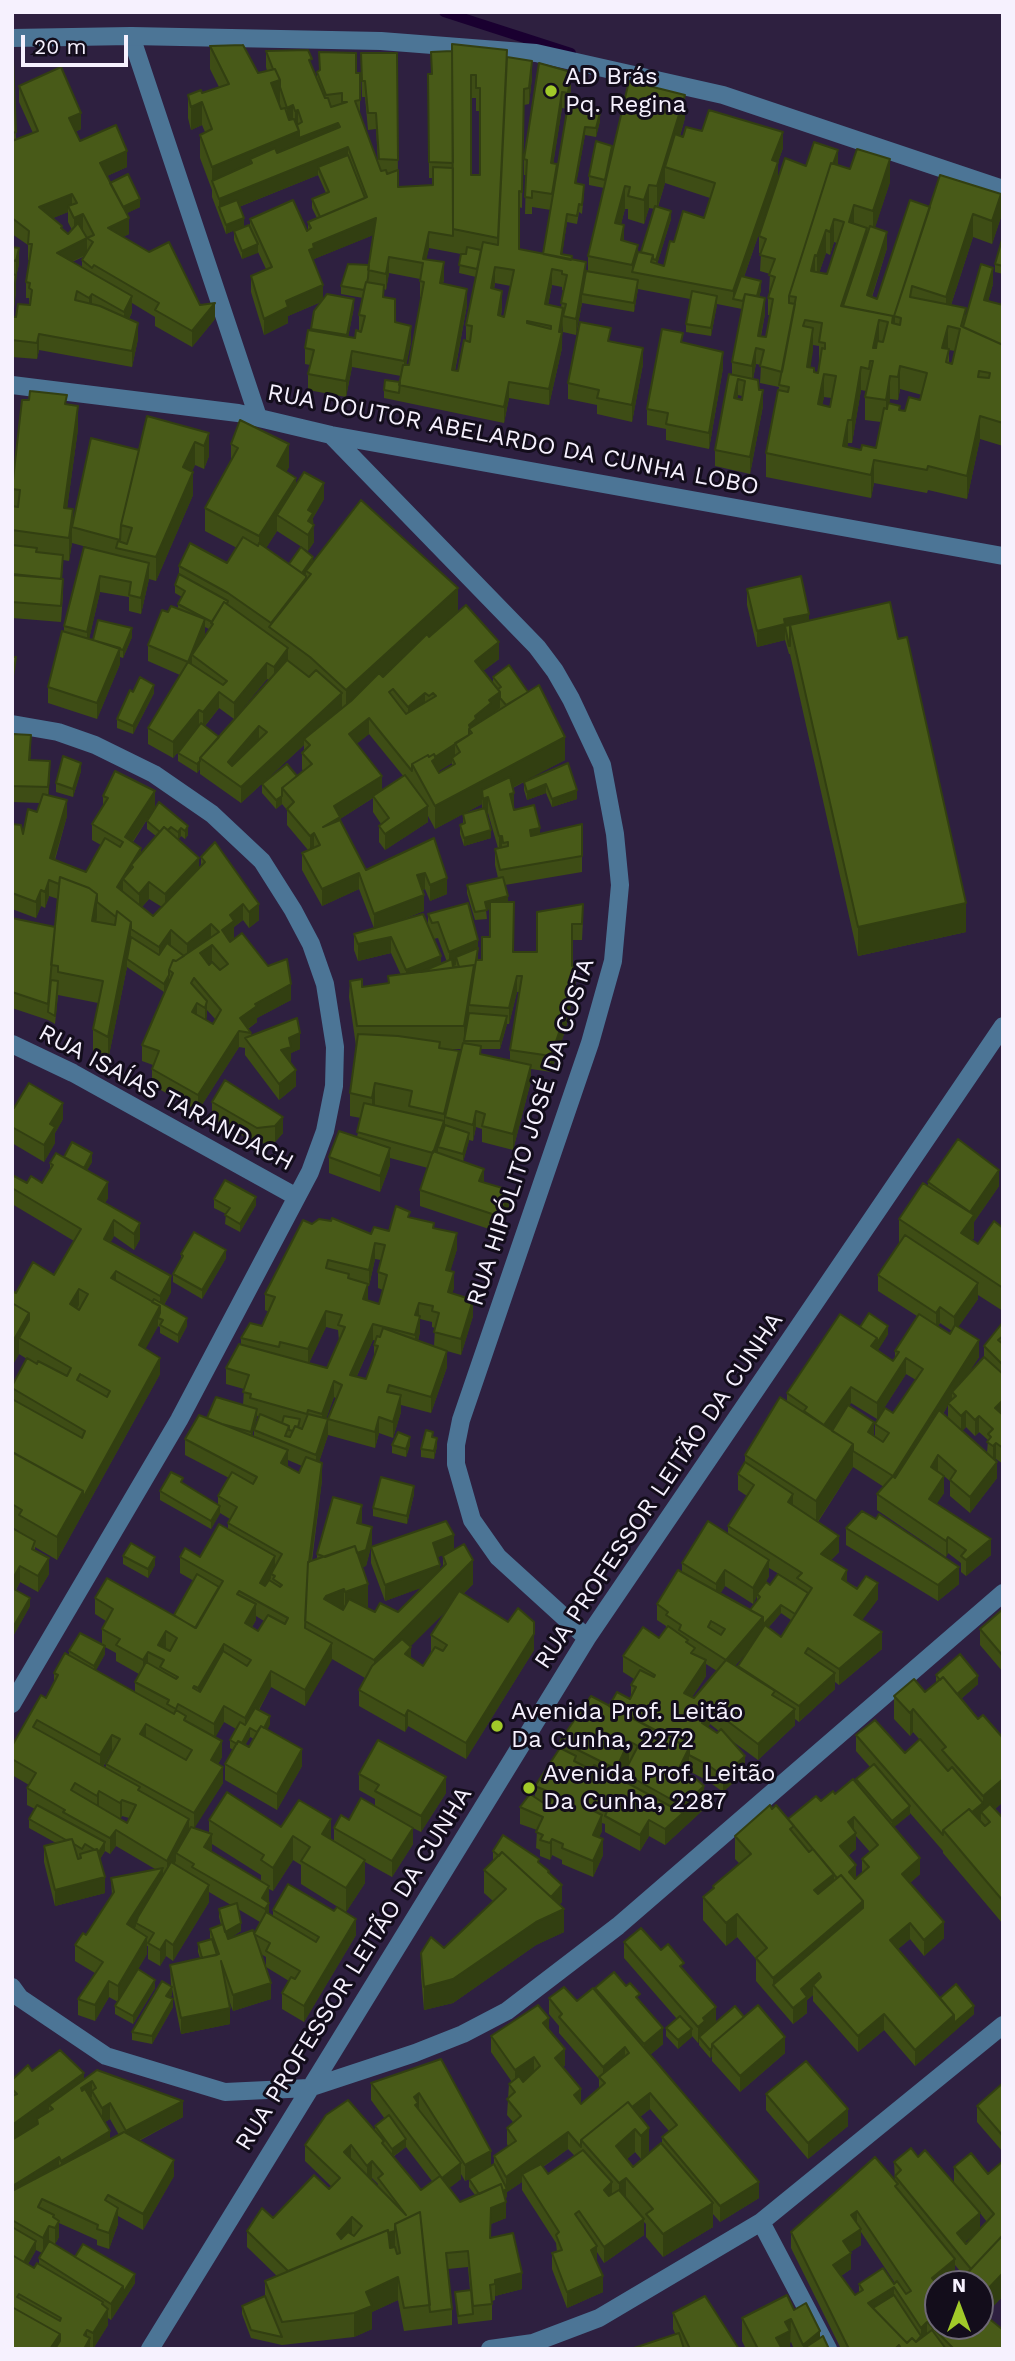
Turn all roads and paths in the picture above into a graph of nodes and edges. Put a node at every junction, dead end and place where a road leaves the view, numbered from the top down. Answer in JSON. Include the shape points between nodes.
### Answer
{"nodes":[{"id":1,"x":131,"y":36,"type":"junction"},
{"id":2,"x":12,"y":38,"type":"edge"},
{"id":3,"x":1003,"y":189,"type":"edge"},
{"id":4,"x":12,"y":385,"type":"edge"},
{"id":5,"x":258,"y":417,"type":"junction"},
{"id":6,"x":331,"y":435,"type":"junction"},
{"id":7,"x":1003,"y":556,"type":"edge"},
{"id":8,"x":12,"y":724,"type":"edge"},
{"id":9,"x":1003,"y":1026,"type":"edge"},
{"id":10,"x":12,"y":1044,"type":"edge"},
{"id":11,"x":295,"y":1196,"type":"junction"},
{"id":12,"x":1003,"y":1593,"type":"edge"},
{"id":13,"x":587,"y":1639,"type":"junction"},
{"id":14,"x":12,"y":1704,"type":"edge"},
{"id":15,"x":12,"y":1986,"type":"edge"},
{"id":16,"x":1003,"y":2025,"type":"edge"},
{"id":17,"x":309,"y":2088,"type":"junction"},
{"id":18,"x":761,"y":2222,"type":"junction"},
{"id":19,"x":150,"y":2349,"type":"edge"},
{"id":20,"x":490,"y":2349,"type":"edge"},
{"id":21,"x":828,"y":2349,"type":"edge"}],
"edges":[{"from":1,"to":2,"type":"street"},
{"from":1,"to":3,"type":"street","via":[[382,41],[536,53],[723,95]]},
{"from":1,"to":5,"type":"street"},
{"from":4,"to":5,"type":"street","name":"RUA DOUTOR ABELARDO DA CUNHA LOBO"},
{"from":5,"to":6,"type":"street","name":"RUA DOUTOR ABELARDO DA CUNHA LOBO"},
{"from":6,"to":7,"type":"street","name":"RUA DOUTOR ABELARDO DA CUNHA LOBO"},
{"from":6,"to":13,"type":"street","name":"RUA HIPÓLITO JOSÉ DA COSTA","via":[[537,647],[572,699],[603,765],[621,885],[613,961],[456,1445],[456,1464],[472,1520],[498,1557]]},
{"from":8,"to":11,"type":"street","via":[[70,737],[154,774],[212,814],[262,861],[293,910],[325,984],[335,1047],[334,1086],[325,1131],[310,1172]]},
{"from":9,"to":13,"type":"street","name":"RUA PROFESSOR LEITÃO DA CUNHA"},
{"from":10,"to":11,"type":"street","name":"RUA ISAÍAS TARANDACH"},
{"from":11,"to":14,"type":"street","via":[[179,1420]]},
{"from":12,"to":17,"type":"street","via":[[618,1926],[507,2011],[415,2053]]},
{"from":13,"to":17,"type":"street","name":"RUA PROFESSOR LEITÃO DA CUNHA"},
{"from":15,"to":17,"type":"street","via":[[20,1998],[106,2056],[225,2092]]},
{"from":16,"to":18,"type":"street"},
{"from":17,"to":19,"type":"street","name":"RUA PROFESSOR LEITÃO DA CUNHA"},
{"from":18,"to":20,"type":"street","via":[[599,2318],[533,2343]]},
{"from":18,"to":21,"type":"street"}]}
